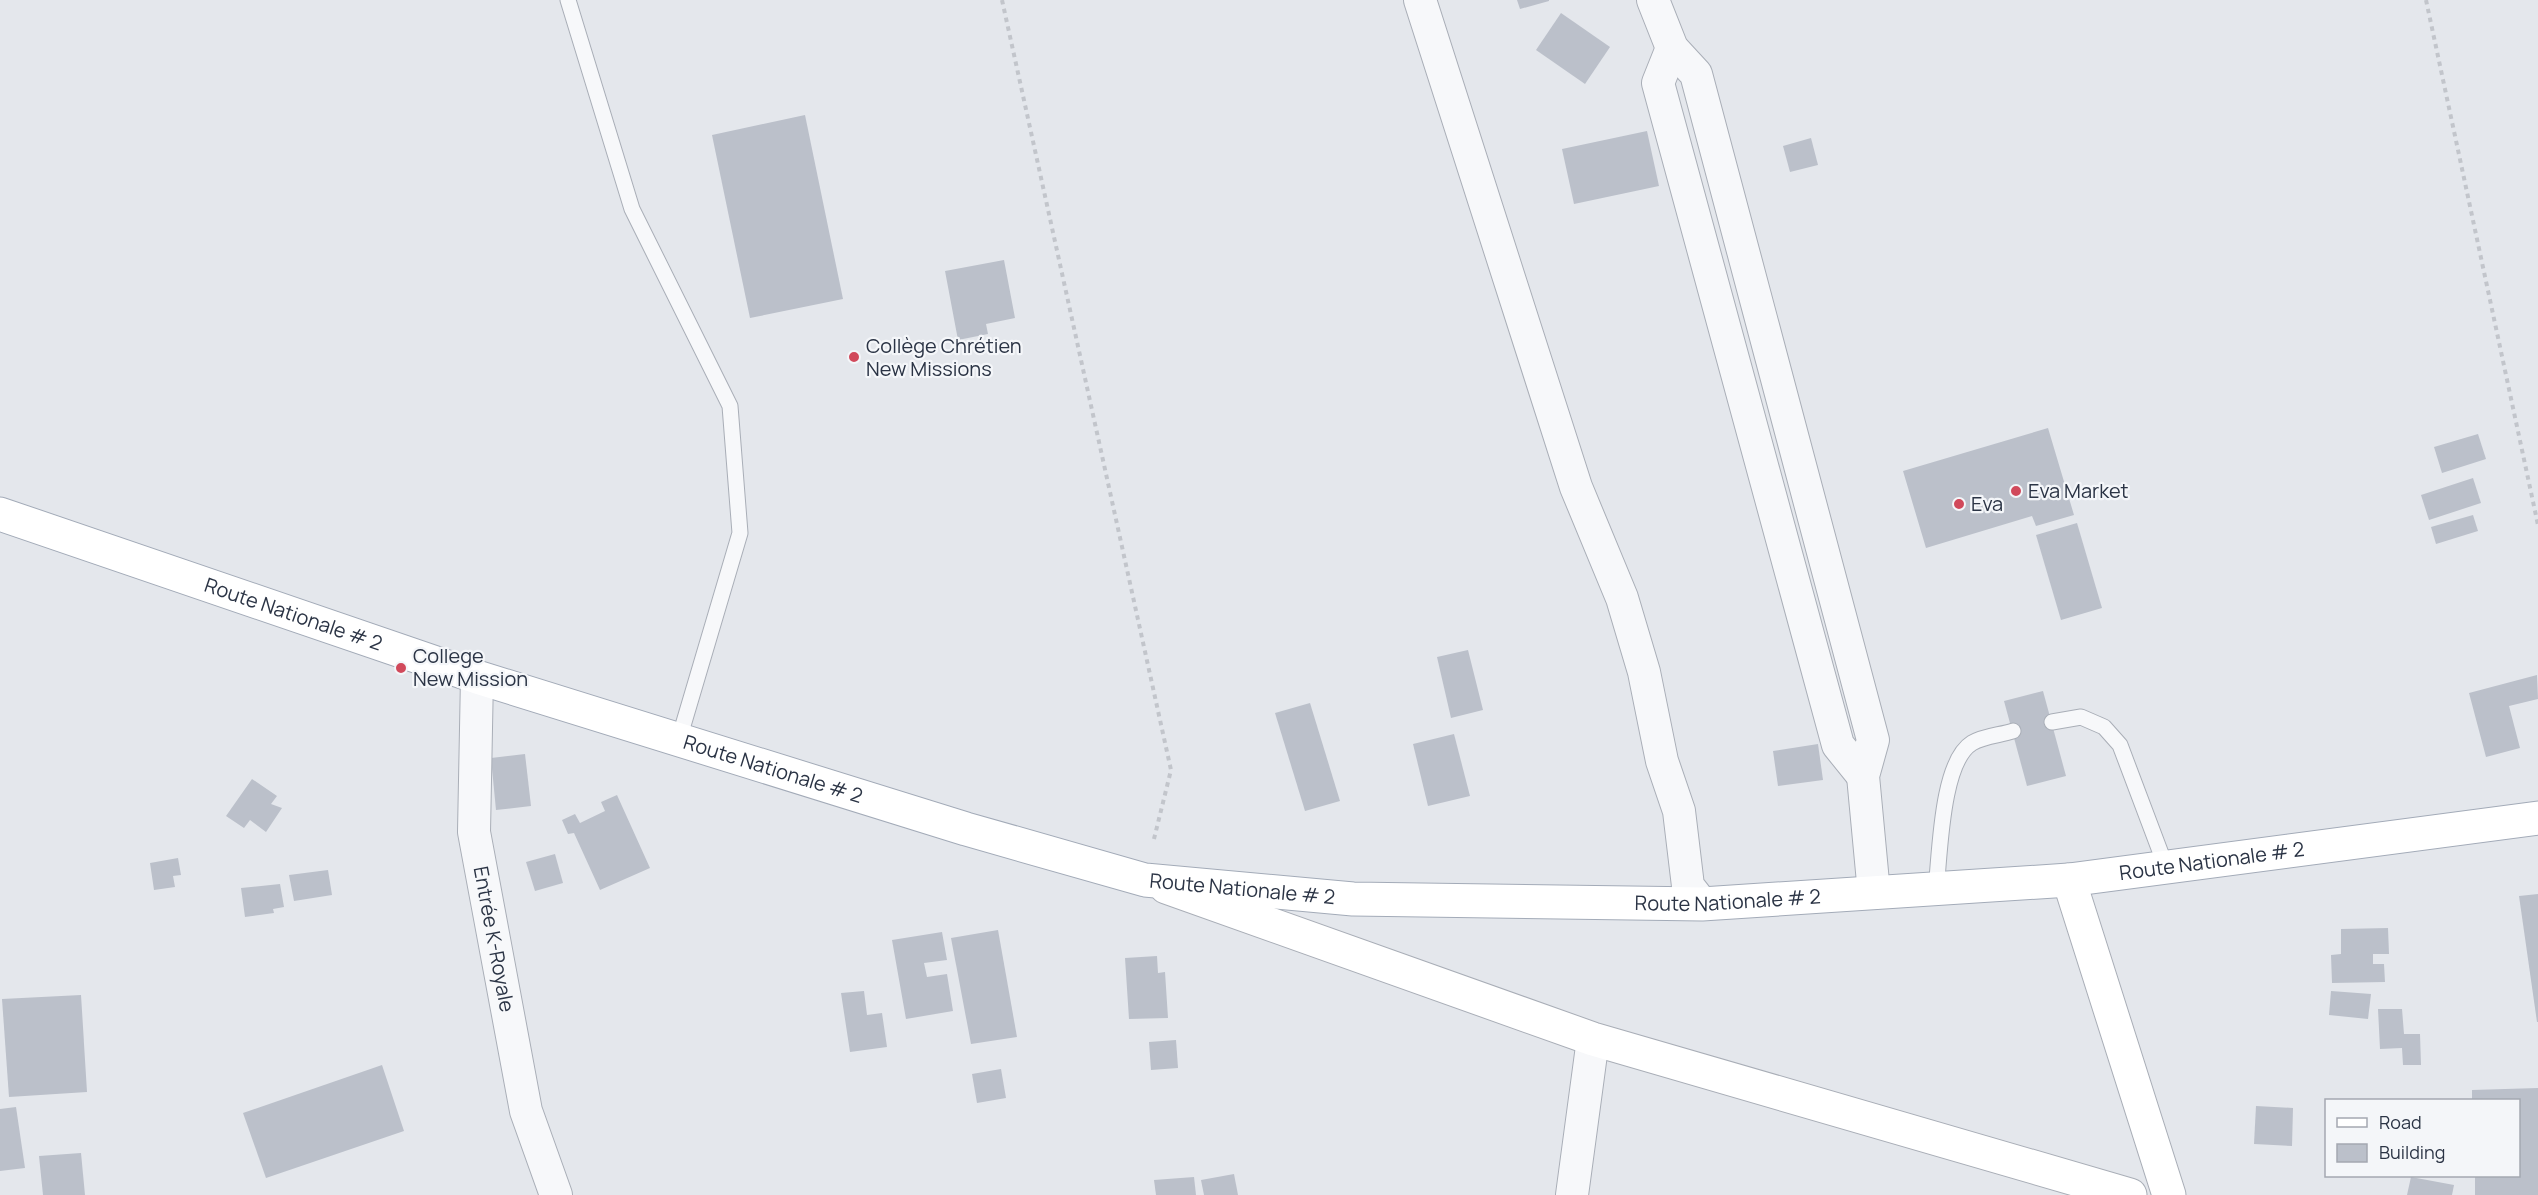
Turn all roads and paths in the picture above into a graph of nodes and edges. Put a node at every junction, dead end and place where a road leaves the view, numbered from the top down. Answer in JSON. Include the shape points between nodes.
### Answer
{"nodes":[{"id":1,"x":568,"y":0,"type":"edge"},
{"id":2,"x":1002,"y":0,"type":"edge"},
{"id":3,"x":1420,"y":0,"type":"edge"},
{"id":4,"x":1653,"y":0,"type":"edge"},
{"id":5,"x":2426,"y":0,"type":"edge"},
{"id":6,"x":0,"y":514,"type":"edge"},
{"id":7,"x":2538,"y":525,"type":"edge"},
{"id":8,"x":477,"y":677,"type":"junction"},
{"id":9,"x":2052,"y":722,"type":"dead end"},
{"id":10,"x":2013,"y":731,"type":"dead end"},
{"id":11,"x":679,"y":739,"type":"junction"},
{"id":12,"x":2538,"y":818,"type":"edge"},
{"id":13,"x":2166,"y":867,"type":"junction"},
{"id":14,"x":1145,"y":880,"type":"junction"},
{"id":15,"x":2069,"y":880,"type":"junction"},
{"id":16,"x":1936,"y":889,"type":"junction"},
{"id":17,"x":1874,"y":893,"type":"junction"},
{"id":18,"x":1702,"y":904,"type":"junction"},
{"id":19,"x":1593,"y":1039,"type":"junction"},
{"id":20,"x":556,"y":1195,"type":"edge"},
{"id":21,"x":1572,"y":1195,"type":"edge"},
{"id":22,"x":2130,"y":1195,"type":"edge"},
{"id":23,"x":2169,"y":1195,"type":"edge"}],
"edges":[{"from":1,"to":11,"type":"lane","via":[[632,209],[730,406],[740,533]]},
{"from":2,"to":14,"type":"path","via":[[1171,770]]},
{"from":3,"to":18,"type":"street","via":[[1576,487],[1622,598],[1644,672],[1662,761],[1679,811],[1688,886]]},
{"from":4,"to":17,"type":"street","via":[[1672,48],[1658,83],[1838,745],[1863,776]]},
{"from":5,"to":7,"type":"path"},
{"from":6,"to":8,"type":"main road","name":"Route Nationale # 2"},
{"from":8,"to":11,"type":"main road","name":"Route Nationale # 2"},
{"from":8,"to":20,"type":"street","name":"Entrée K-Royale","via":[[474,832],[526,1111]]},
{"from":9,"to":13,"type":"lane","via":[[2081,717],[2104,728],[2120,745]]},
{"from":10,"to":16,"type":"lane","via":[[1972,743],[1957,761],[1947,789]]},
{"from":11,"to":14,"type":"main road","name":"Route Nationale # 2","via":[[966,829]]},
{"from":12,"to":13,"type":"main road","name":"Route Nationale # 2"},
{"from":13,"to":15,"type":"main road","name":"Route Nationale # 2"},
{"from":14,"to":18,"type":"main road","name":"Route Nationale # 2","via":[[1353,899]]},
{"from":14,"to":19,"type":"main road"},
{"from":15,"to":16,"type":"main road","name":"Route Nationale # 2"},
{"from":15,"to":23,"type":"main road"},
{"from":16,"to":17,"type":"main road","name":"Route Nationale # 2"},
{"from":17,"to":18,"type":"main road","name":"Route Nationale # 2"},
{"from":19,"to":21,"type":"street"},
{"from":19,"to":22,"type":"main road"}]}
